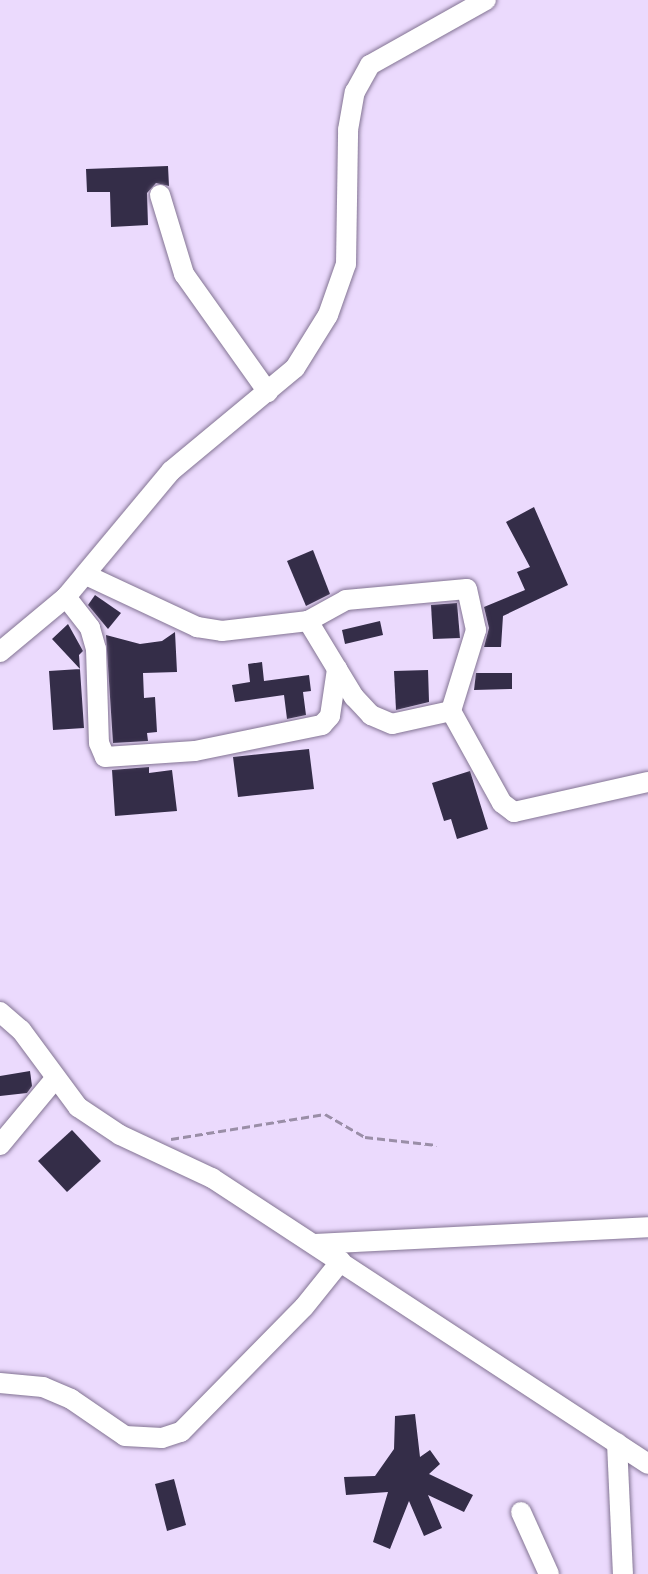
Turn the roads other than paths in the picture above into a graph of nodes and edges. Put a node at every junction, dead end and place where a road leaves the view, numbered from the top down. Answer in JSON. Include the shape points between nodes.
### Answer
{"nodes":[{"id":1,"x":486,"y":0,"type":"edge"},
{"id":2,"x":160,"y":195,"type":"dead end"},
{"id":3,"x":268,"y":392,"type":"junction"},
{"id":4,"x":86,"y":575,"type":"junction"},
{"id":5,"x":66,"y":597,"type":"junction"},
{"id":6,"x":308,"y":621,"type":"junction"},
{"id":7,"x":0,"y":652,"type":"edge"},
{"id":8,"x":337,"y":669,"type":"junction"},
{"id":9,"x":451,"y":711,"type":"junction"},
{"id":10,"x":648,"y":782,"type":"edge"},
{"id":11,"x":0,"y":1012,"type":"edge"},
{"id":12,"x":54,"y":1080,"type":"junction"},
{"id":13,"x":0,"y":1145,"type":"edge"},
{"id":14,"x":648,"y":1227,"type":"edge"},
{"id":15,"x":315,"y":1244,"type":"junction"},
{"id":16,"x":341,"y":1261,"type":"junction"},
{"id":17,"x":0,"y":1383,"type":"edge"},
{"id":18,"x":617,"y":1443,"type":"junction"},
{"id":19,"x":648,"y":1464,"type":"edge"},
{"id":20,"x":521,"y":1512,"type":"dead end"},
{"id":21,"x":549,"y":1574,"type":"edge"},
{"id":22,"x":623,"y":1574,"type":"edge"}],
"edges":[{"from":1,"to":3,"type":"street","via":[[370,65],[355,92],[348,130],[346,264],[328,315],[295,368]]},
{"from":2,"to":3,"type":"street","via":[[184,274]]},
{"from":3,"to":4,"type":"street","via":[[171,471]]},
{"from":4,"to":5,"type":"street"},
{"from":4,"to":6,"type":"street","via":[[197,627],[262,630]]},
{"from":5,"to":7,"type":"street"},
{"from":5,"to":8,"type":"street","via":[[90,628],[96,649],[99,743],[105,757],[195,751],[322,725],[330,716]]},
{"from":6,"to":8,"type":"street"},
{"from":6,"to":9,"type":"street","via":[[346,600],[467,589],[476,630]]},
{"from":8,"to":9,"type":"street","via":[[371,715],[392,724]]},
{"from":9,"to":10,"type":"street","via":[[502,803],[514,812]]},
{"from":11,"to":12,"type":"street","via":[[21,1030]]},
{"from":12,"to":13,"type":"street"},
{"from":12,"to":15,"type":"street","via":[[78,1107],[120,1135],[212,1178]]},
{"from":14,"to":15,"type":"street"},
{"from":15,"to":16,"type":"street"},
{"from":16,"to":17,"type":"street","via":[[304,1307],[181,1432],[162,1438],[125,1436],[71,1399],[43,1387]]},
{"from":16,"to":18,"type":"street"},
{"from":18,"to":19,"type":"street"},
{"from":18,"to":22,"type":"street"},
{"from":20,"to":21,"type":"street"}]}
